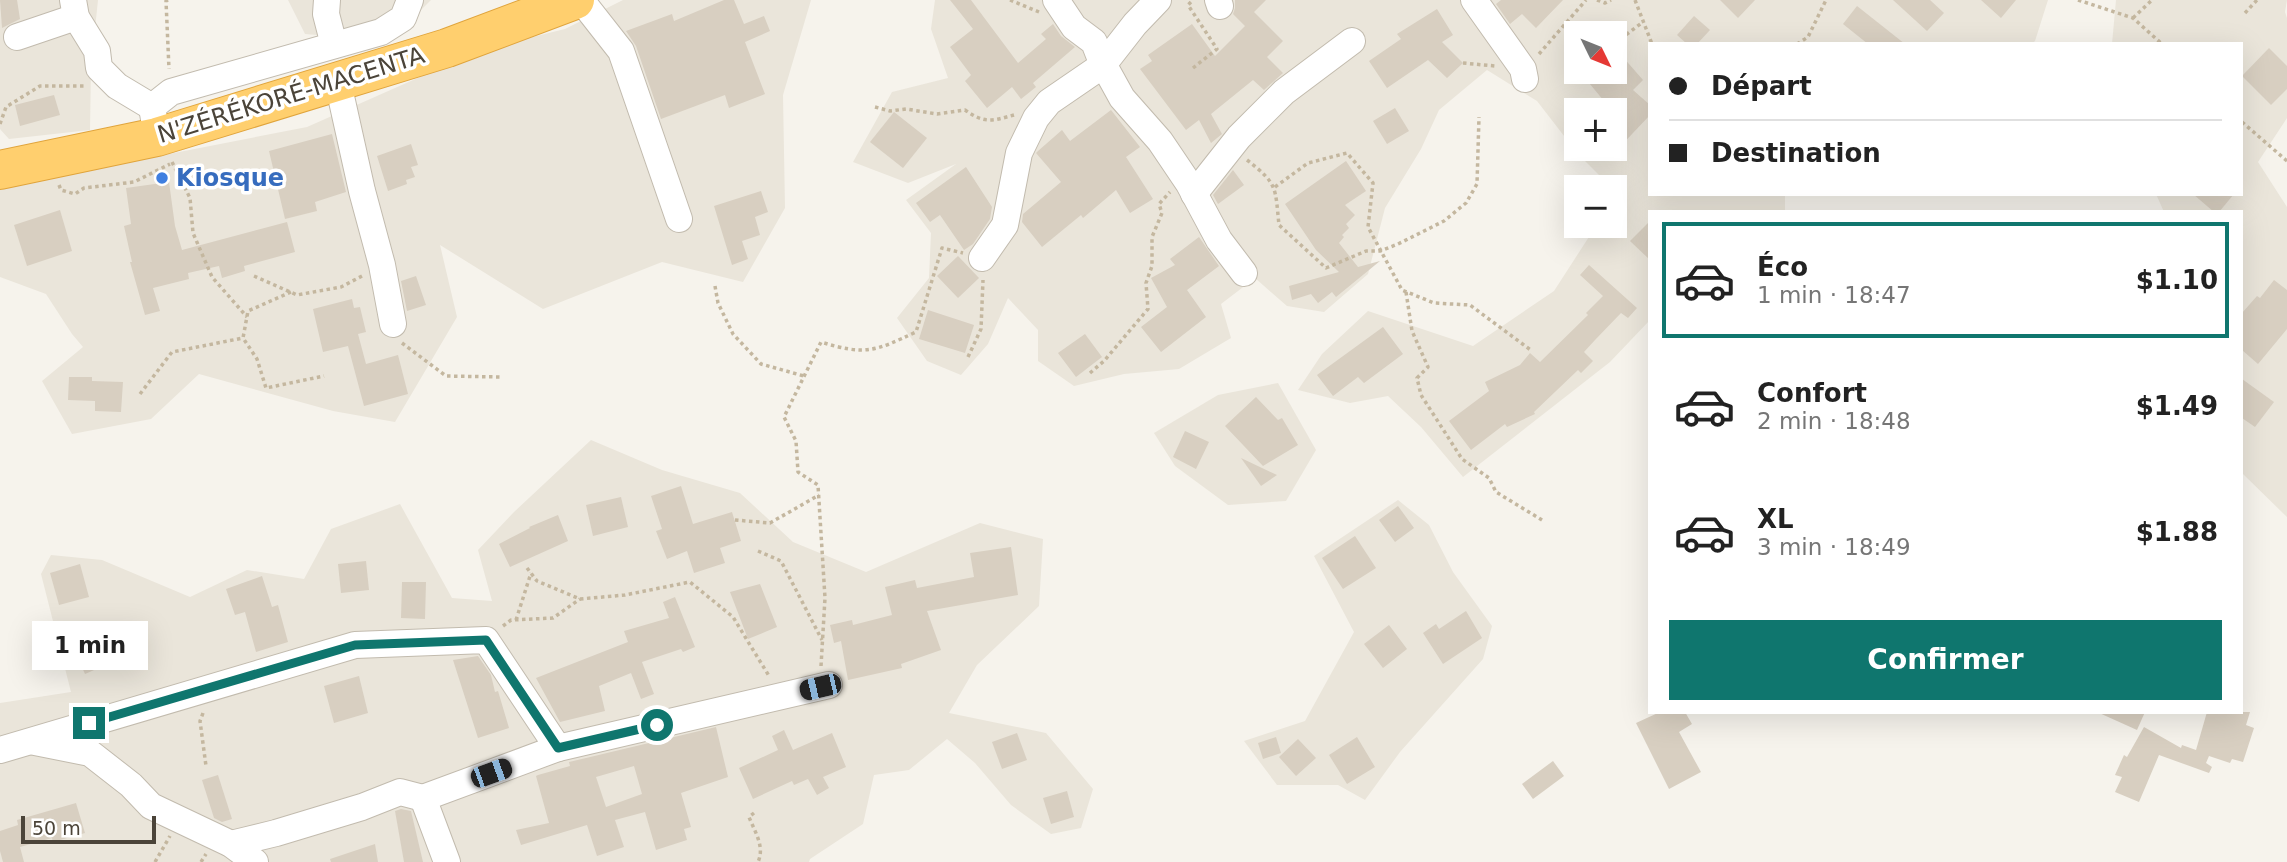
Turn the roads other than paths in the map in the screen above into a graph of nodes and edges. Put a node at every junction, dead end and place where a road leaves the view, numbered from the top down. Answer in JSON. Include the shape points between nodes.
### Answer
{"nodes":[{"id":1,"x":327,"y":0,"type":"edge"},
{"id":2,"x":410,"y":0,"type":"edge"},
{"id":3,"x":575,"y":0,"type":"edge"},
{"id":4,"x":582,"y":0,"type":"edge"},
{"id":5,"x":1056,"y":0,"type":"edge"},
{"id":6,"x":1066,"y":0,"type":"edge"},
{"id":7,"x":1158,"y":0,"type":"edge"},
{"id":8,"x":1474,"y":0,"type":"edge"},
{"id":9,"x":75,"y":9,"type":"edge"},
{"id":10,"x":1074,"y":27,"type":"junction"},
{"id":11,"x":17,"y":37,"type":"dead end"},
{"id":12,"x":1352,"y":41,"type":"dead end"},
{"id":13,"x":334,"y":45,"type":"junction"},
{"id":14,"x":373,"y":53,"type":"junction"},
{"id":15,"x":1103,"y":65,"type":"junction"},
{"id":16,"x":1525,"y":79,"type":"dead end"},
{"id":17,"x":338,"y":83,"type":"junction"},
{"id":18,"x":161,"y":127,"type":"junction"},
{"id":19,"x":0,"y":170,"type":"edge"},
{"id":20,"x":1189,"y":186,"type":"junction"},
{"id":21,"x":679,"y":219,"type":"dead end"},
{"id":22,"x":983,"y":257,"type":"road end"},
{"id":23,"x":1244,"y":273,"type":"dead end"},
{"id":24,"x":393,"y":324,"type":"road end"},
{"id":25,"x":825,"y":686,"type":"road end"},
{"id":26,"x":30,"y":741,"type":"junction"},
{"id":27,"x":558,"y":748,"type":"junction"},
{"id":28,"x":0,"y":750,"type":"edge"},
{"id":29,"x":424,"y":798,"type":"junction"},
{"id":30,"x":231,"y":844,"type":"junction"},
{"id":31,"x":256,"y":862,"type":"edge"},
{"id":32,"x":447,"y":862,"type":"edge"}],
"edges":[{"from":1,"to":13,"type":"street"},
{"from":2,"to":14,"type":"street","via":[[402,18],[381,32]]},
{"from":3,"to":14,"type":"highway","name":"N'ZÉRÉKORÉ-MACENTA","via":[[447,48]]},
{"from":4,"to":21,"type":"street","via":[[621,51]]},
{"from":5,"to":10,"type":"street"},
{"from":6,"to":10,"type":"street"},
{"from":7,"to":15,"type":"street"},
{"from":8,"to":16,"type":"street","via":[[1523,69]]},
{"from":9,"to":11,"type":"street"},
{"from":9,"to":18,"type":"street","via":[[97,51],[99,68]]},
{"from":10,"to":15,"type":"street","via":[[1094,42]]},
{"from":12,"to":20,"type":"street","via":[[1284,92]]},
{"from":13,"to":14,"type":"street"},
{"from":13,"to":18,"type":"street"},
{"from":14,"to":17,"type":"highway","name":"N'ZÉRÉKORÉ-MACENTA"},
{"from":15,"to":20,"type":"street","via":[[1122,98],[1160,141]]},
{"from":15,"to":22,"type":"street","via":[[1049,102],[1036,118],[1019,153],[1005,225]]},
{"from":17,"to":18,"type":"highway","name":"N'ZÉRÉKORÉ-MACENTA"},
{"from":17,"to":24,"type":"street"},
{"from":18,"to":19,"type":"highway","name":"N'ZÉRÉKORÉ-MACENTA"},
{"from":20,"to":23,"type":"street"},
{"from":25,"to":27,"type":"street"},
{"from":26,"to":27,"type":"street","via":[[355,645],[486,640]]},
{"from":26,"to":28,"type":"street"},
{"from":26,"to":30,"type":"street","via":[[90,752],[151,806]]},
{"from":27,"to":29,"type":"street"},
{"from":29,"to":30,"type":"street","via":[[400,792]]},
{"from":29,"to":32,"type":"street"},
{"from":30,"to":31,"type":"street"}]}
